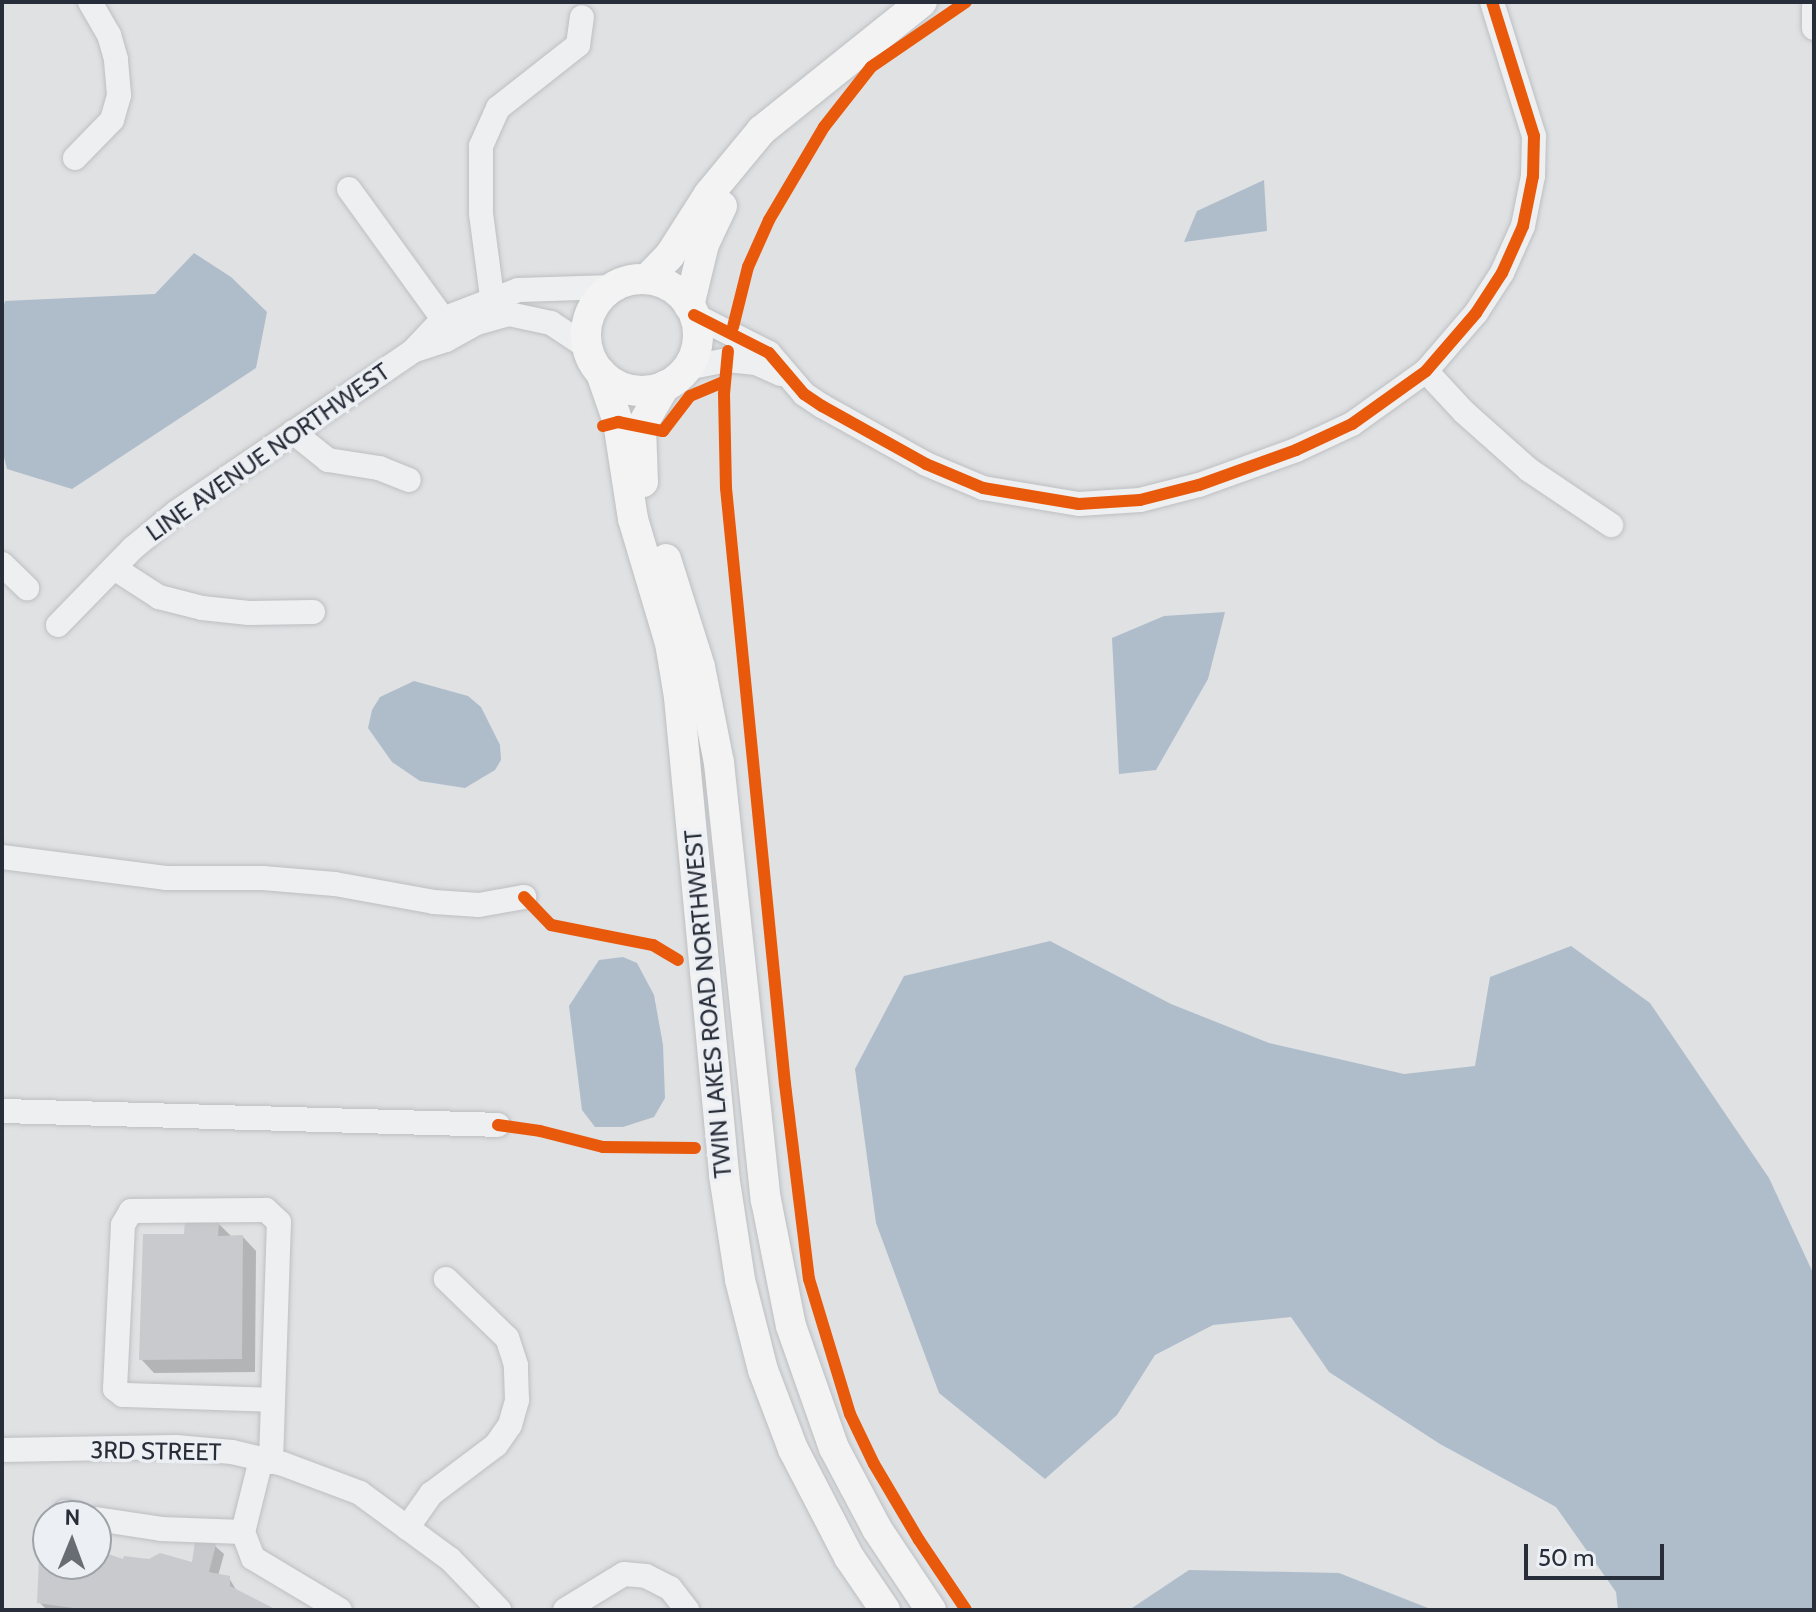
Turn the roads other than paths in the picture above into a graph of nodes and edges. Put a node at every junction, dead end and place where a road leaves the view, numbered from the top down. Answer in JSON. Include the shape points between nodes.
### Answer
{"nodes":[{"id":1,"x":90,"y":2,"type":"edge"},
{"id":2,"x":922,"y":2,"type":"edge"},
{"id":3,"x":1492,"y":2,"type":"edge"},
{"id":4,"x":1814,"y":7,"type":"edge"},
{"id":5,"x":582,"y":17,"type":"dead end"},
{"id":6,"x":1814,"y":28,"type":"edge"},
{"id":7,"x":790,"y":110,"type":"junction"},
{"id":8,"x":75,"y":158,"type":"dead end"},
{"id":9,"x":349,"y":189,"type":"dead end"},
{"id":10,"x":647,"y":279,"type":"junction"},
{"id":11,"x":613,"y":287,"type":"junction"},
{"id":12,"x":492,"y":297,"type":"junction"},
{"id":13,"x":692,"y":310,"type":"junction"},
{"id":14,"x":443,"y":319,"type":"junction"},
{"id":15,"x":587,"y":347,"type":"junction"},
{"id":16,"x":413,"y":351,"type":"junction"},
{"id":17,"x":1426,"y":371,"type":"junction"},
{"id":18,"x":601,"y":373,"type":"junction"},
{"id":19,"x":787,"y":376,"type":"junction"},
{"id":20,"x":676,"y":377,"type":"junction"},
{"id":21,"x":293,"y":432,"type":"junction"},
{"id":22,"x":409,"y":480,"type":"dead end"},
{"id":23,"x":1611,"y":525,"type":"dead end"},
{"id":24,"x":2,"y":564,"type":"edge"},
{"id":25,"x":114,"y":568,"type":"junction"},
{"id":26,"x":27,"y":588,"type":"dead end"},
{"id":27,"x":313,"y":612,"type":"dead end"},
{"id":28,"x":58,"y":625,"type":"dead end"},
{"id":29,"x":2,"y":857,"type":"edge"},
{"id":30,"x":524,"y":897,"type":"dead end"},
{"id":31,"x":2,"y":1111,"type":"edge"},
{"id":32,"x":498,"y":1125,"type":"dead end"},
{"id":33,"x":446,"y":1279,"type":"dead end"},
{"id":34,"x":272,"y":1400,"type":"junction"},
{"id":35,"x":2,"y":1450,"type":"edge"},
{"id":36,"x":266,"y":1461,"type":"junction"},
{"id":37,"x":112,"y":1521,"type":"edge"},
{"id":38,"x":407,"y":1528,"type":"junction"},
{"id":39,"x":243,"y":1532,"type":"junction"},
{"id":40,"x":340,"y":1610,"type":"edge"},
{"id":41,"x":499,"y":1610,"type":"edge"},
{"id":42,"x":565,"y":1610,"type":"edge"},
{"id":43,"x":687,"y":1610,"type":"edge"},
{"id":44,"x":885,"y":1610,"type":"edge"},
{"id":45,"x":931,"y":1610,"type":"edge"}],
"edges":[{"from":1,"to":8,"type":"street","via":[[109,35],[119,95],[112,120]]},
{"from":2,"to":7,"type":"main road"},
{"from":3,"to":17,"type":"street","via":[[1534,136],[1529,201],[1523,226],[1491,291]]},
{"from":4,"to":6,"type":"street"},
{"from":5,"to":12,"type":"street","via":[[578,45],[498,108],[481,146],[481,213]]},
{"from":7,"to":10,"type":"main road","via":[[737,158],[670,255]]},
{"from":7,"to":13,"type":"main road","via":[[776,140],[721,207],[704,244]]},
{"from":9,"to":14,"type":"street"},
{"from":10,"to":11,"type":"main road"},
{"from":10,"to":13,"type":"main road","via":[[671,288]]},
{"from":11,"to":12,"type":"street","name":"LINE AVENUE NORTHWEST","via":[[548,287]]},
{"from":11,"to":15,"type":"main road","via":[[590,312]]},
{"from":12,"to":14,"type":"street","name":"LINE AVENUE NORTHWEST"},
{"from":13,"to":19,"type":"street","via":[[769,353]]},
{"from":13,"to":20,"type":"main road","via":[[698,333],[695,352]]},
{"from":14,"to":16,"type":"street","name":"LINE AVENUE NORTHWEST"},
{"from":15,"to":16,"type":"street","name":"LINE AVENUE NORTHWEST","via":[[551,323],[509,314]]},
{"from":15,"to":18,"type":"main road"},
{"from":16,"to":21,"type":"street","name":"LINE AVENUE NORTHWEST"},
{"from":17,"to":19,"type":"street","via":[[1366,416],[1296,450],[1140,500],[1079,504],[983,488],[954,477],[822,406]]},
{"from":17,"to":23,"type":"street","via":[[1529,470]]},
{"from":18,"to":20,"type":"main road","via":[[615,384],[648,390]]},
{"from":18,"to":44,"type":"main road","name":"TWIN LAKES ROAD NORTHWEST","via":[[618,422],[633,519],[670,643],[679,697],[724,1175],[740,1280],[763,1370],[793,1449],[849,1557]]},
{"from":19,"to":20,"type":"street","via":[[738,360]]},
{"from":20,"to":45,"type":"main road","name":"TWIN LAKES ROAD NORTHWEST","via":[[641,427],[642,481],[700,667],[719,763],[766,1200],[780,1285],[834,1448],[877,1529]]},
{"from":21,"to":22,"type":"street","via":[[328,460],[379,468]]},
{"from":21,"to":25,"type":"street","name":"LINE AVENUE NORTHWEST","via":[[177,512]]},
{"from":24,"to":26,"type":"street"},
{"from":25,"to":27,"type":"street","via":[[159,597],[202,608]]},
{"from":25,"to":28,"type":"street","name":"LINE AVENUE NORTHWEST"},
{"from":29,"to":30,"type":"street","via":[[166,878],[335,884],[434,902],[479,905]]},
{"from":31,"to":32,"type":"street"},
{"from":33,"to":38,"type":"street","via":[[507,1338],[516,1365],[517,1400],[510,1425],[496,1445],[431,1494]]},
{"from":34,"to":34,"type":"street","via":[[279,1222],[266,1210],[131,1211],[123,1225],[115,1389],[123,1395]]},
{"from":34,"to":36,"type":"street"},
{"from":35,"to":36,"type":"street","name":"3RD STREET","via":[[176,1447]]},
{"from":36,"to":38,"type":"street","name":"3RD STREET","via":[[360,1493]]},
{"from":36,"to":39,"type":"street"},
{"from":37,"to":39,"type":"street"},
{"from":38,"to":41,"type":"street","name":"3RD STREET","via":[[473,1579]]},
{"from":39,"to":40,"type":"street","via":[[253,1558]]},
{"from":42,"to":43,"type":"street","via":[[624,1574],[646,1576],[670,1588]]}]}
